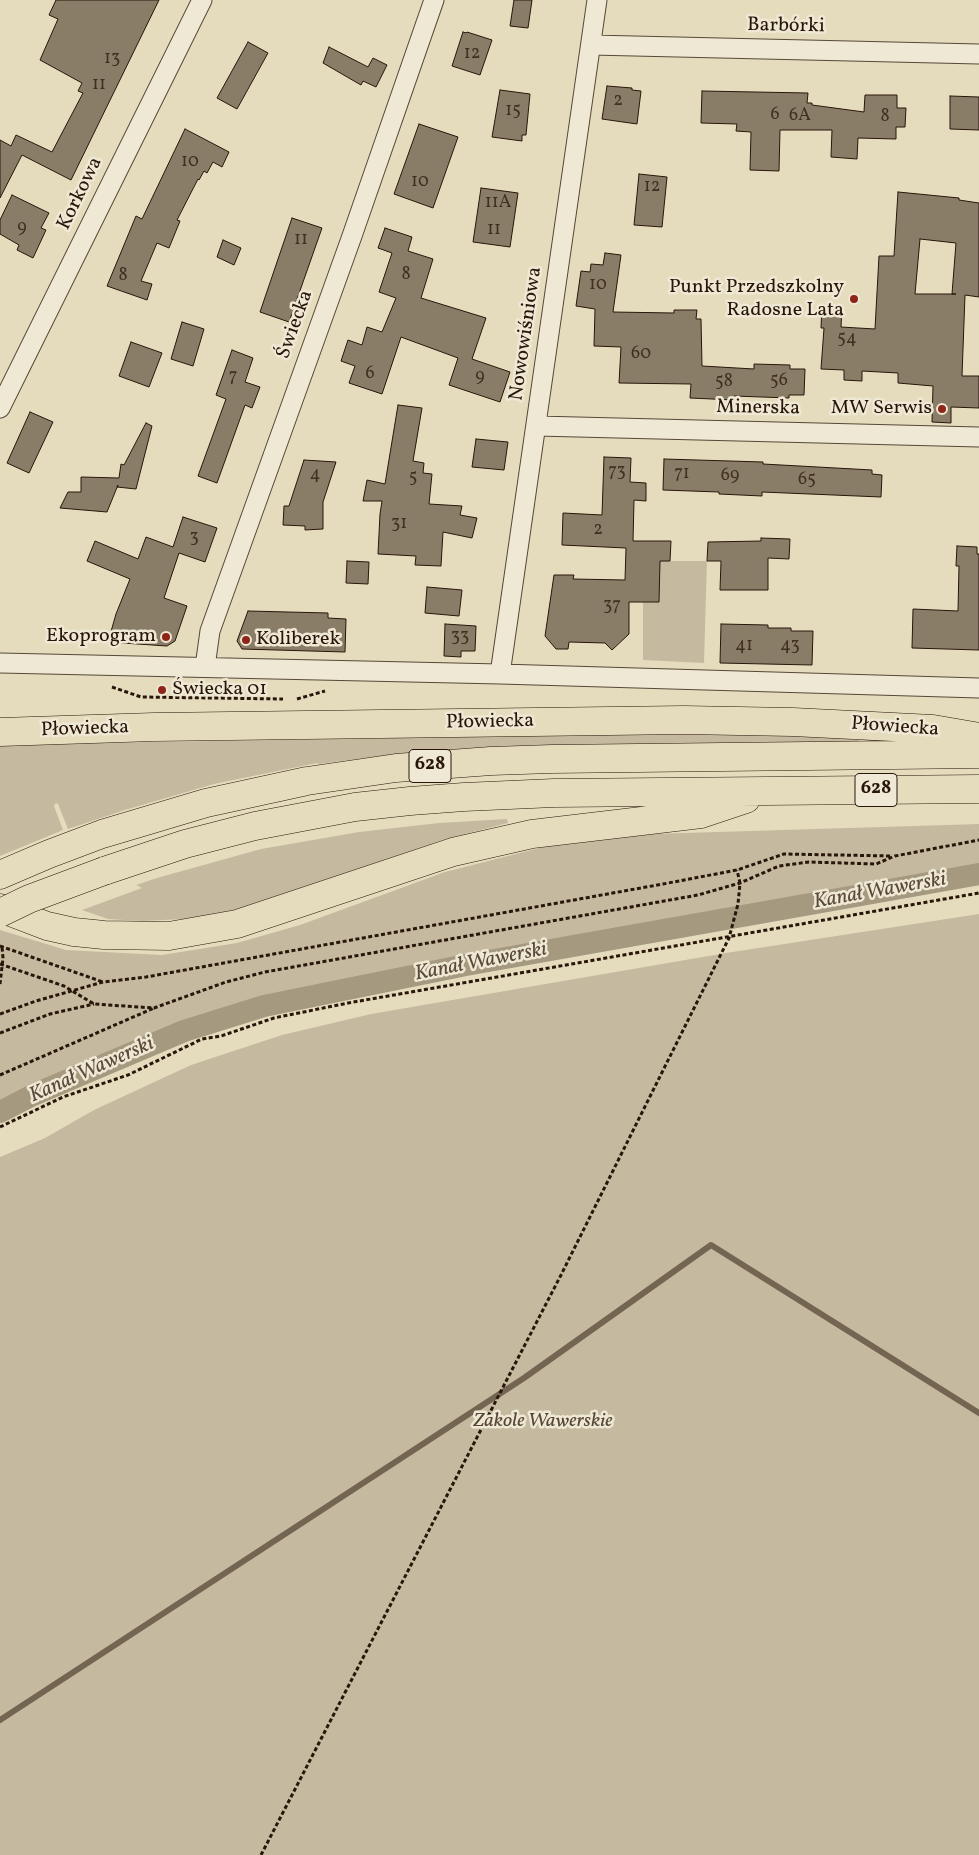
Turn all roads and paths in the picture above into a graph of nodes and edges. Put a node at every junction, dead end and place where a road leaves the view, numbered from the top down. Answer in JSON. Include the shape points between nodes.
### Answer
{"nodes":[{"id":1,"x":202,"y":0,"type":"edge"},
{"id":2,"x":434,"y":0,"type":"edge"},
{"id":3,"x":597,"y":0,"type":"edge"},
{"id":4,"x":592,"y":45,"type":"junction"},
{"id":5,"x":979,"y":54,"type":"edge"},
{"id":6,"x":0,"y":408,"type":"edge"},
{"id":7,"x":536,"y":426,"type":"junction"},
{"id":8,"x":979,"y":437,"type":"edge"},
{"id":9,"x":0,"y":663,"type":"edge"},
{"id":10,"x":205,"y":667,"type":"junction"},
{"id":11,"x":500,"y":674,"type":"junction"},
{"id":12,"x":105,"y":684,"type":"dead end"},
{"id":13,"x":979,"y":688,"type":"edge"},
{"id":14,"x":329,"y":690,"type":"dead end"},
{"id":15,"x":0,"y":732,"type":"edge"},
{"id":16,"x":979,"y":737,"type":"edge"},
{"id":17,"x":979,"y":754,"type":"edge"},
{"id":18,"x":979,"y":789,"type":"edge"},
{"id":19,"x":772,"y":791,"type":"junction"},
{"id":20,"x":979,"y":840,"type":"edge"},
{"id":21,"x":895,"y":856,"type":"junction"},
{"id":22,"x":737,"y":870,"type":"junction"},
{"id":23,"x":0,"y":875,"type":"edge"},
{"id":24,"x":740,"y":883,"type":"junction"},
{"id":25,"x":979,"y":893,"type":"edge"},
{"id":26,"x":0,"y":908,"type":"edge"},
{"id":27,"x":0,"y":913,"type":"edge"},
{"id":28,"x":729,"y":938,"type":"junction"},
{"id":29,"x":1,"y":946,"type":"edge"},
{"id":30,"x":1,"y":965,"type":"edge"},
{"id":31,"x":103,"y":982,"type":"junction"},
{"id":32,"x":0,"y":984,"type":"edge"},
{"id":33,"x":73,"y":991,"type":"junction"},
{"id":34,"x":94,"y":1004,"type":"junction"},
{"id":35,"x":154,"y":1008,"type":"junction"},
{"id":36,"x":0,"y":1014,"type":"edge"},
{"id":37,"x":0,"y":1033,"type":"edge"},
{"id":38,"x":0,"y":1076,"type":"edge"},
{"id":39,"x":0,"y":1127,"type":"edge"},
{"id":40,"x":261,"y":1855,"type":"edge"}],
"edges":[{"from":1,"to":6,"type":"street","name":"Korkowa"},
{"from":2,"to":10,"type":"street","name":"Świecka","via":[[210,631]]},
{"from":3,"to":4,"type":"street","name":"Nowowiśniowa"},
{"from":4,"to":5,"type":"street","name":"Barbórki"},
{"from":4,"to":7,"type":"street","name":"Nowowiśniowa"},
{"from":7,"to":8,"type":"street","name":"Minerska"},
{"from":7,"to":11,"type":"street","name":"Nowowiśniowa"},
{"from":9,"to":10,"type":"street","name":"Płowiecka"},
{"from":10,"to":11,"type":"street","name":"Płowiecka"},
{"from":11,"to":13,"type":"street","name":"Płowiecka"},
{"from":12,"to":14,"type":"path","via":[[141,697],[298,699]]},
{"from":15,"to":16,"type":"main road","name":"Płowiecka","via":[[684,720],[933,729]]},
{"from":17,"to":23,"type":"main road","number":"628","via":[[491,761],[396,768],[307,781],[206,803],[102,834]]},
{"from":18,"to":19,"type":"main road","number":"628"},
{"from":19,"to":26,"type":"main road","via":[[701,814],[532,834],[454,852],[236,924],[169,936],[104,936],[74,932],[47,926]]},
{"from":19,"to":27,"type":"main road","number":"628","bridge":true,"via":[[464,797],[384,804],[306,816],[185,844],[104,871]]},
{"from":20,"to":21,"type":"path"},
{"from":21,"to":22,"type":"path","via":[[784,854]]},
{"from":21,"to":24,"type":"path","via":[[876,864],[809,862],[779,866]]},
{"from":22,"to":24,"type":"path"},
{"from":22,"to":31,"type":"path"},
{"from":24,"to":28,"type":"path"},
{"from":24,"to":35,"type":"path","via":[[698,895],[265,972],[226,982]]},
{"from":25,"to":28,"type":"path"},
{"from":28,"to":39,"type":"path","via":[[274,1018],[221,1036],[202,1038],[128,1074],[63,1097]]},
{"from":28,"to":40,"type":"path","via":[[561,1275]]},
{"from":29,"to":30,"type":"path"},
{"from":29,"to":31,"type":"path"},
{"from":30,"to":32,"type":"path"},
{"from":30,"to":33,"type":"path"},
{"from":31,"to":33,"type":"path"},
{"from":33,"to":34,"type":"path"},
{"from":33,"to":36,"type":"path"},
{"from":34,"to":35,"type":"path"},
{"from":34,"to":37,"type":"path","via":[[50,1014]]},
{"from":35,"to":38,"type":"path"}]}
